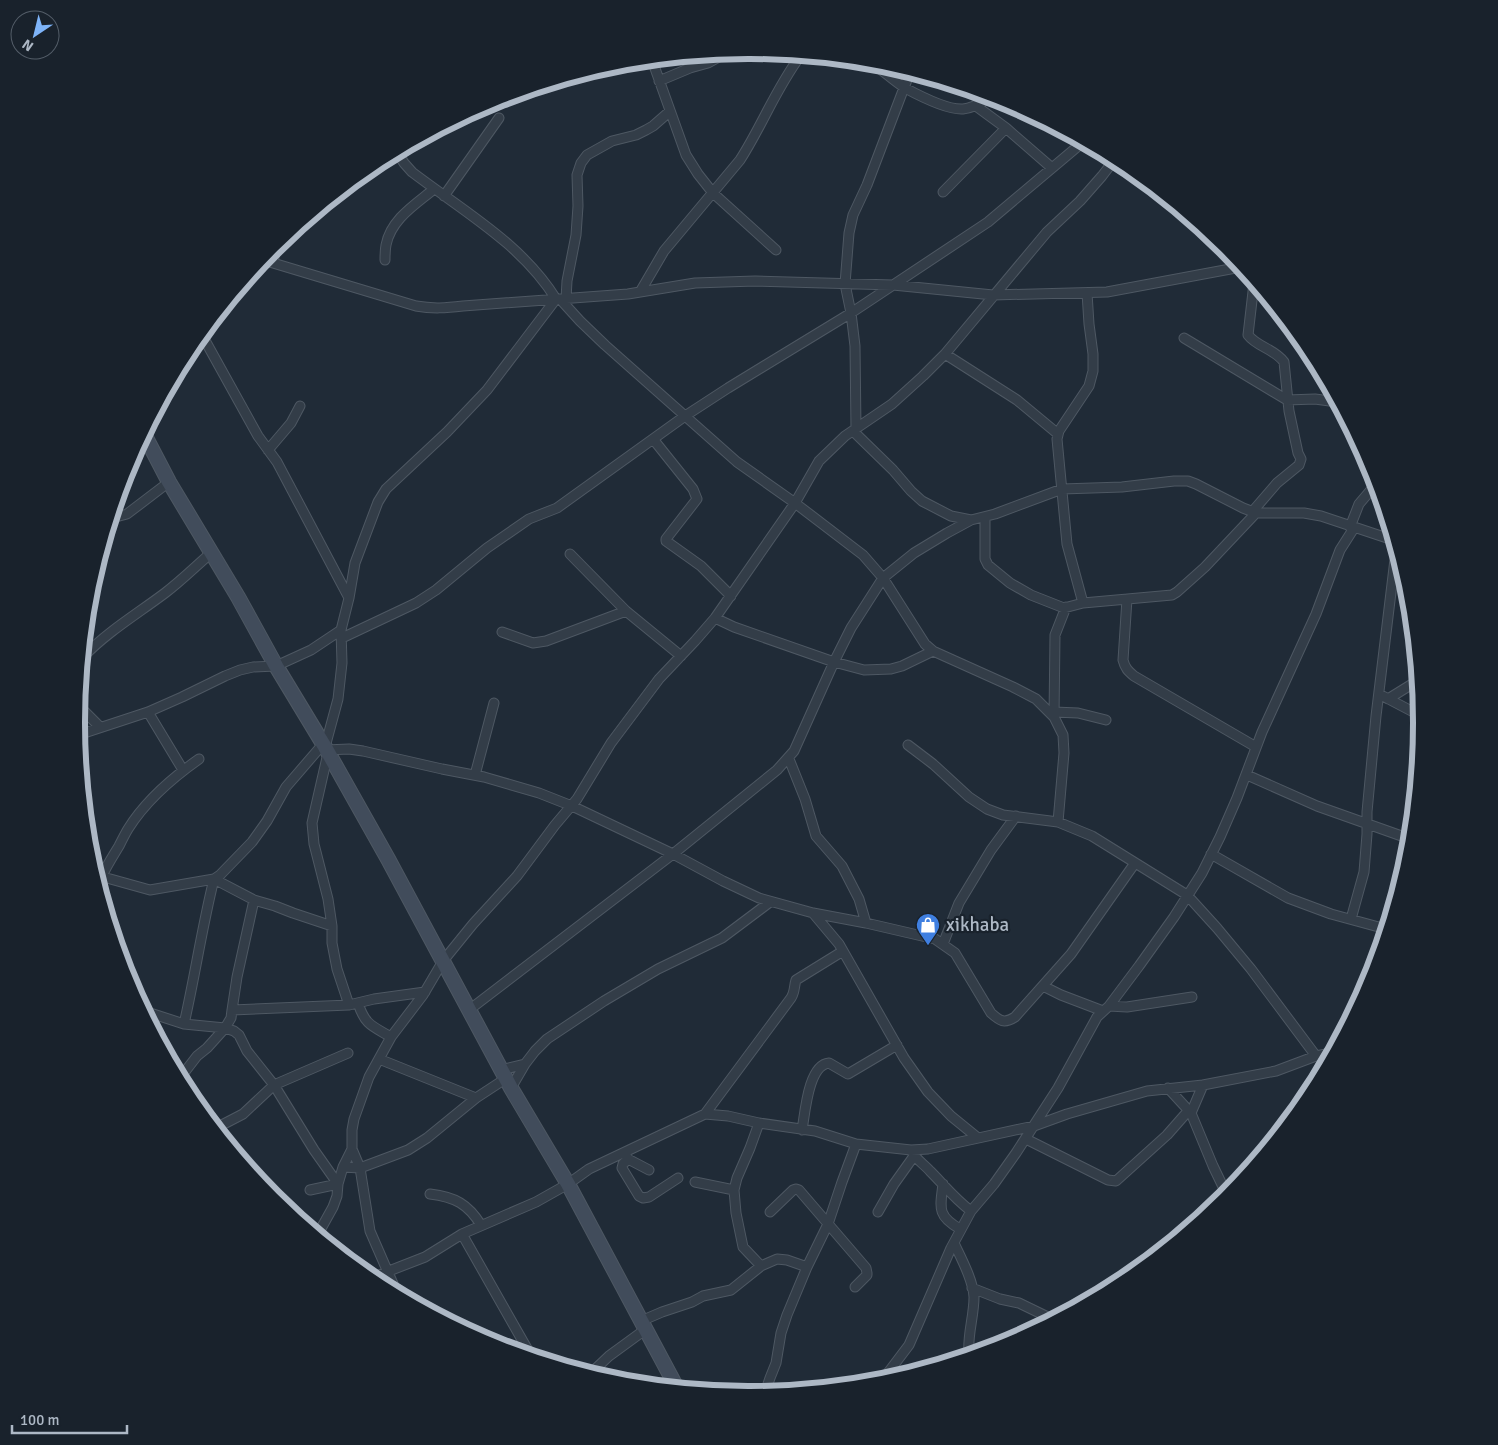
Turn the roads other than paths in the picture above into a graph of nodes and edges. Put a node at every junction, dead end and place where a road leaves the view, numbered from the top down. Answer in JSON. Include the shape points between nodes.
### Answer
{"nodes":[{"id":1,"x":714,"y":60,"type":"edge"},
{"id":2,"x":797,"y":60,"type":"edge"},
{"id":3,"x":654,"y":66,"type":"edge"},
{"id":4,"x":886,"y":74,"type":"edge"},
{"id":5,"x":908,"y":78,"type":"edge"},
{"id":6,"x":659,"y":81,"type":"junction"},
{"id":7,"x":905,"y":88,"type":"junction"},
{"id":8,"x":983,"y":102,"type":"edge"},
{"id":9,"x":976,"y":106,"type":"junction"},
{"id":10,"x":669,"y":112,"type":"junction"},
{"id":11,"x":499,"y":118,"type":"dead end"},
{"id":12,"x":1006,"y":128,"type":"junction"},
{"id":13,"x":1078,"y":146,"type":"edge"},
{"id":14,"x":401,"y":158,"type":"edge"},
{"id":15,"x":1109,"y":165,"type":"edge"},
{"id":16,"x":1052,"y":168,"type":"junction"},
{"id":17,"x":434,"y":189,"type":"junction"},
{"id":18,"x":943,"y":192,"type":"dead end"},
{"id":19,"x":713,"y":193,"type":"junction"},
{"id":20,"x":444,"y":196,"type":"junction"},
{"id":21,"x":776,"y":250,"type":"dead end"},
{"id":22,"x":274,"y":260,"type":"edge"},
{"id":23,"x":385,"y":260,"type":"dead end"},
{"id":24,"x":273,"y":263,"type":"joint"},
{"id":25,"x":1232,"y":268,"type":"edge"},
{"id":26,"x":846,"y":284,"type":"junction"},
{"id":27,"x":892,"y":285,"type":"junction"},
{"id":28,"x":1253,"y":291,"type":"edge"},
{"id":29,"x":640,"y":292,"type":"junction"},
{"id":30,"x":1087,"y":293,"type":"junction"},
{"id":31,"x":993,"y":295,"type":"junction"},
{"id":32,"x":561,"y":299,"type":"junction"},
{"id":33,"x":851,"y":312,"type":"junction"},
{"id":34,"x":1184,"y":338,"type":"dead end"},
{"id":35,"x":206,"y":341,"type":"edge"},
{"id":36,"x":945,"y":354,"type":"junction"},
{"id":37,"x":1287,"y":400,"type":"junction"},
{"id":38,"x":1329,"y":401,"type":"edge"},
{"id":39,"x":300,"y":406,"type":"dead end"},
{"id":40,"x":684,"y":416,"type":"junction"},
{"id":41,"x":855,"y":430,"type":"junction"},
{"id":42,"x":1058,"y":434,"type":"junction"},
{"id":43,"x":653,"y":439,"type":"junction"},
{"id":44,"x":148,"y":442,"type":"edge"},
{"id":45,"x":268,"y":450,"type":"junction"},
{"id":46,"x":169,"y":482,"type":"junction"},
{"id":47,"x":1062,"y":489,"type":"junction"},
{"id":48,"x":1371,"y":491,"type":"edge"},
{"id":49,"x":795,"y":503,"type":"junction"},
{"id":50,"x":1254,"y":512,"type":"junction"},
{"id":51,"x":118,"y":516,"type":"edge"},
{"id":52,"x":985,"y":517,"type":"junction"},
{"id":53,"x":971,"y":520,"type":"junction"},
{"id":54,"x":1352,"y":527,"type":"junction"},
{"id":55,"x":1386,"y":538,"type":"edge"},
{"id":56,"x":211,"y":552,"type":"junction"},
{"id":57,"x":570,"y":554,"type":"dead end"},
{"id":58,"x":1394,"y":568,"type":"edge"},
{"id":59,"x":883,"y":578,"type":"junction"},
{"id":60,"x":731,"y":596,"type":"junction"},
{"id":61,"x":349,"y":598,"type":"junction"},
{"id":62,"x":1127,"y":599,"type":"junction"},
{"id":63,"x":1083,"y":603,"type":"junction"},
{"id":64,"x":1066,"y":607,"type":"junction"},
{"id":65,"x":626,"y":611,"type":"junction"},
{"id":66,"x":715,"y":618,"type":"junction"},
{"id":67,"x":502,"y":632,"type":"dead end"},
{"id":68,"x":341,"y":634,"type":"junction"},
{"id":69,"x":90,"y":649,"type":"edge"},
{"id":70,"x":933,"y":651,"type":"junction"},
{"id":71,"x":681,"y":656,"type":"junction"},
{"id":72,"x":834,"y":662,"type":"junction"},
{"id":73,"x":276,"y":666,"type":"junction"},
{"id":74,"x":1411,"y":685,"type":"edge"},
{"id":75,"x":1379,"y":694,"type":"junction"},
{"id":76,"x":1388,"y":699,"type":"junction"},
{"id":77,"x":494,"y":703,"type":"dead end"},
{"id":78,"x":85,"y":712,"type":"edge"},
{"id":79,"x":148,"y":712,"type":"junction"},
{"id":80,"x":1413,"y":712,"type":"edge"},
{"id":81,"x":1054,"y":714,"type":"junction"},
{"id":82,"x":1106,"y":720,"type":"dead end"},
{"id":83,"x":100,"y":727,"type":"junction"},
{"id":84,"x":85,"y":732,"type":"edge"},
{"id":85,"x":908,"y":745,"type":"dead end"},
{"id":86,"x":1256,"y":746,"type":"junction"},
{"id":87,"x":325,"y":749,"type":"junction"},
{"id":88,"x":199,"y":759,"type":"dead end"},
{"id":89,"x":789,"y":759,"type":"junction"},
{"id":90,"x":183,"y":770,"type":"junction"},
{"id":91,"x":1247,"y":774,"type":"junction"},
{"id":92,"x":475,"y":775,"type":"junction"},
{"id":93,"x":572,"y":806,"type":"junction"},
{"id":94,"x":1016,"y":816,"type":"junction"},
{"id":95,"x":1058,"y":822,"type":"junction"},
{"id":96,"x":1367,"y":824,"type":"junction"},
{"id":97,"x":1403,"y":836,"type":"edge"},
{"id":98,"x":674,"y":854,"type":"junction"},
{"id":99,"x":1211,"y":854,"type":"junction"},
{"id":100,"x":1135,"y":863,"type":"junction"},
{"id":101,"x":102,"y":871,"type":"edge"},
{"id":102,"x":104,"y":877,"type":"edge"},
{"id":103,"x":214,"y":879,"type":"junction"},
{"id":104,"x":1187,"y":895,"type":"junction"},
{"id":105,"x":254,"y":900,"type":"junction"},
{"id":106,"x":770,"y":902,"type":"junction"},
{"id":107,"x":813,"y":913,"type":"junction"},
{"id":108,"x":831,"y":915,"type":"junction"},
{"id":109,"x":1351,"y":919,"type":"junction"},
{"id":110,"x":866,"y":922,"type":"junction"},
{"id":111,"x":332,"y":926,"type":"junction"},
{"id":112,"x":1380,"y":927,"type":"edge"},
{"id":113,"x":827,"y":928,"type":"junction"},
{"id":114,"x":943,"y":944,"type":"junction"},
{"id":115,"x":843,"y":951,"type":"junction"},
{"id":116,"x":443,"y":961,"type":"junction"},
{"id":117,"x":1043,"y":986,"type":"junction"},
{"id":118,"x":425,"y":992,"type":"junction"},
{"id":119,"x":1192,"y":997,"type":"dead end"},
{"id":120,"x":354,"y":1004,"type":"junction"},
{"id":121,"x":1106,"y":1008,"type":"junction"},
{"id":122,"x":232,"y":1010,"type":"junction"},
{"id":123,"x":469,"y":1010,"type":"junction"},
{"id":124,"x":153,"y":1014,"type":"edge"},
{"id":125,"x":184,"y":1024,"type":"junction"},
{"id":126,"x":226,"y":1028,"type":"junction"},
{"id":127,"x":391,"y":1037,"type":"junction"},
{"id":128,"x":897,"y":1045,"type":"junction"},
{"id":129,"x":348,"y":1054,"type":"dead end"},
{"id":130,"x":1324,"y":1054,"type":"edge"},
{"id":131,"x":1316,"y":1056,"type":"junction"},
{"id":132,"x":379,"y":1059,"type":"junction"},
{"id":133,"x":525,"y":1064,"type":"junction"},
{"id":134,"x":185,"y":1072,"type":"edge"},
{"id":135,"x":506,"y":1079,"type":"junction"},
{"id":136,"x":274,"y":1085,"type":"junction"},
{"id":137,"x":1203,"y":1086,"type":"junction"},
{"id":138,"x":1168,"y":1088,"type":"junction"},
{"id":139,"x":476,"y":1098,"type":"junction"},
{"id":140,"x":1190,"y":1112,"type":"junction"},
{"id":141,"x":705,"y":1114,"type":"junction"},
{"id":142,"x":759,"y":1123,"type":"junction"},
{"id":143,"x":221,"y":1125,"type":"edge"},
{"id":144,"x":1034,"y":1126,"type":"junction"},
{"id":145,"x":802,"y":1130,"type":"junction"},
{"id":146,"x":978,"y":1138,"type":"junction"},
{"id":147,"x":1026,"y":1139,"type":"junction"},
{"id":148,"x":856,"y":1144,"type":"junction"},
{"id":149,"x":352,"y":1149,"type":"junction"},
{"id":150,"x":912,"y":1153,"type":"junction"},
{"id":151,"x":626,"y":1156,"type":"junction"},
{"id":152,"x":343,"y":1167,"type":"junction"},
{"id":153,"x":360,"y":1168,"type":"junction"},
{"id":154,"x":649,"y":1170,"type":"dead end"},
{"id":155,"x":678,"y":1178,"type":"dead end"},
{"id":156,"x":695,"y":1182,"type":"dead end"},
{"id":157,"x":338,"y":1184,"type":"junction"},
{"id":158,"x":568,"y":1184,"type":"junction"},
{"id":159,"x":943,"y":1184,"type":"junction"},
{"id":160,"x":1223,"y":1187,"type":"edge"},
{"id":161,"x":310,"y":1190,"type":"dead end"},
{"id":162,"x":734,"y":1190,"type":"junction"},
{"id":163,"x":430,"y":1194,"type":"dead end"},
{"id":164,"x":971,"y":1211,"type":"junction"},
{"id":165,"x":770,"y":1212,"type":"dead end"},
{"id":166,"x":878,"y":1212,"type":"dead end"},
{"id":167,"x":828,"y":1224,"type":"junction"},
{"id":168,"x":481,"y":1225,"type":"junction"},
{"id":169,"x":321,"y":1230,"type":"edge"},
{"id":170,"x":960,"y":1230,"type":"junction"},
{"id":171,"x":462,"y":1234,"type":"junction"},
{"id":172,"x":954,"y":1243,"type":"junction"},
{"id":173,"x":761,"y":1266,"type":"junction"},
{"id":174,"x":807,"y":1267,"type":"junction"},
{"id":175,"x":387,"y":1272,"type":"junction"},
{"id":176,"x":381,"y":1274,"type":"edge"},
{"id":177,"x":391,"y":1281,"type":"edge"},
{"id":178,"x":855,"y":1287,"type":"dead end"},
{"id":179,"x":972,"y":1288,"type":"junction"},
{"id":180,"x":1046,"y":1316,"type":"edge"},
{"id":181,"x":643,"y":1325,"type":"junction"},
{"id":182,"x":526,"y":1348,"type":"edge"},
{"id":183,"x":969,"y":1348,"type":"edge"},
{"id":184,"x":596,"y":1368,"type":"edge"},
{"id":185,"x":890,"y":1370,"type":"edge"},
{"id":186,"x":674,"y":1382,"type":"edge"},
{"id":187,"x":767,"y":1386,"type":"edge"}],
"edges":[{"from":1,"to":6,"type":"street"},
{"from":2,"to":19,"type":"street","via":[[778,89],[749,147]]},
{"from":3,"to":6,"type":"street"},
{"from":4,"to":7,"type":"street"},
{"from":5,"to":7,"type":"street"},
{"from":6,"to":10,"type":"street"},
{"from":7,"to":9,"type":"street","via":[[942,105],[960,109]]},
{"from":7,"to":26,"type":"street","via":[[853,215]]},
{"from":8,"to":9,"type":"street"},
{"from":9,"to":12,"type":"street"},
{"from":10,"to":19,"type":"street","via":[[686,155]]},
{"from":10,"to":32,"type":"street","via":[[636,136],[612,141],[581,163],[577,175],[576,235]]},
{"from":11,"to":20,"type":"street"},
{"from":12,"to":16,"type":"street"},
{"from":12,"to":18,"type":"street"},
{"from":13,"to":16,"type":"street"},
{"from":14,"to":17,"type":"street","via":[[412,172]]},
{"from":15,"to":31,"type":"street"},
{"from":16,"to":27,"type":"street","via":[[988,222]]},
{"from":17,"to":20,"type":"street"},
{"from":17,"to":23,"type":"street","via":[[398,220],[386,244]]},
{"from":19,"to":21,"type":"street"},
{"from":19,"to":29,"type":"street","via":[[664,251]]},
{"from":20,"to":32,"type":"street","via":[[499,237]]},
{"from":22,"to":24,"type":"street"},
{"from":24,"to":32,"type":"street","via":[[431,309]]},
{"from":25,"to":30,"type":"street"},
{"from":26,"to":27,"type":"street"},
{"from":26,"to":29,"type":"street","via":[[703,282]]},
{"from":26,"to":33,"type":"street"},
{"from":27,"to":31,"type":"street"},
{"from":27,"to":33,"type":"street"},
{"from":28,"to":37,"type":"street","via":[[1248,335],[1284,362]]},
{"from":29,"to":32,"type":"street"},
{"from":30,"to":31,"type":"street"},
{"from":30,"to":42,"type":"street","via":[[1093,371],[1088,386]]},
{"from":31,"to":36,"type":"street"},
{"from":32,"to":40,"type":"street","via":[[580,321]]},
{"from":32,"to":61,"type":"street","via":[[487,390],[386,489],[357,555]]},
{"from":33,"to":40,"type":"street"},
{"from":33,"to":41,"type":"street","via":[[855,346]]},
{"from":34,"to":37,"type":"street"},
{"from":35,"to":45,"type":"street"},
{"from":36,"to":41,"type":"street","via":[[892,404]]},
{"from":36,"to":42,"type":"street","via":[[1017,400]]},
{"from":37,"to":38,"type":"street"},
{"from":37,"to":50,"type":"street","via":[[1301,462],[1272,488]]},
{"from":39,"to":45,"type":"street","via":[[291,423]]},
{"from":40,"to":43,"type":"street"},
{"from":40,"to":49,"type":"street","via":[[744,468]]},
{"from":41,"to":49,"type":"street","via":[[819,461]]},
{"from":41,"to":53,"type":"street","via":[[922,501],[951,516]]},
{"from":42,"to":47,"type":"street"},
{"from":43,"to":60,"type":"street","via":[[693,489],[696,499],[666,541],[701,566]]},
{"from":43,"to":68,"type":"street","via":[[557,508],[529,519],[487,548],[416,603]]},
{"from":44,"to":46,"type":"street"},
{"from":45,"to":61,"type":"street"},
{"from":46,"to":51,"type":"street","via":[[127,514]]},
{"from":46,"to":56,"type":"street"},
{"from":47,"to":50,"type":"street","via":[[1188,482]]},
{"from":47,"to":52,"type":"street"},
{"from":47,"to":63,"type":"street","via":[[1067,544]]},
{"from":48,"to":54,"type":"street","via":[[1360,504]]},
{"from":49,"to":59,"type":"street","via":[[863,555]]},
{"from":49,"to":60,"type":"street"},
{"from":50,"to":54,"type":"street","via":[[1304,513]]},
{"from":50,"to":62,"type":"street","via":[[1205,567],[1177,592],[1168,596]]},
{"from":52,"to":53,"type":"street"},
{"from":52,"to":64,"type":"street","via":[[985,559],[990,568],[1031,595]]},
{"from":53,"to":59,"type":"street","via":[[914,552]]},
{"from":54,"to":55,"type":"street"},
{"from":54,"to":86,"type":"street"},
{"from":56,"to":69,"type":"street","via":[[168,591]]},
{"from":56,"to":73,"type":"street"},
{"from":57,"to":65,"type":"street"},
{"from":58,"to":75,"type":"street"},
{"from":59,"to":70,"type":"street","via":[[917,634]]},
{"from":59,"to":72,"type":"street"},
{"from":60,"to":66,"type":"street"},
{"from":61,"to":68,"type":"street"},
{"from":62,"to":63,"type":"street"},
{"from":62,"to":86,"type":"street","via":[[1123,660],[1127,670]]},
{"from":63,"to":64,"type":"street"},
{"from":64,"to":81,"type":"street","via":[[1055,635]]},
{"from":65,"to":67,"type":"street","via":[[546,641],[533,643]]},
{"from":65,"to":71,"type":"street"},
{"from":66,"to":71,"type":"street"},
{"from":66,"to":72,"type":"street"},
{"from":68,"to":73,"type":"street"},
{"from":68,"to":87,"type":"street","via":[[338,699]]},
{"from":70,"to":72,"type":"street","via":[[891,669],[864,670]]},
{"from":70,"to":81,"type":"street","via":[[1021,691]]},
{"from":71,"to":93,"type":"street","via":[[632,713]]},
{"from":72,"to":89,"type":"street"},
{"from":73,"to":79,"type":"street","via":[[240,670]]},
{"from":73,"to":87,"type":"street"},
{"from":74,"to":76,"type":"street"},
{"from":75,"to":76,"type":"street"},
{"from":75,"to":96,"type":"street"},
{"from":76,"to":80,"type":"street"},
{"from":77,"to":92,"type":"street"},
{"from":78,"to":83,"type":"street"},
{"from":79,"to":83,"type":"street"},
{"from":79,"to":90,"type":"street"},
{"from":81,"to":82,"type":"street","via":[[1078,713]]},
{"from":81,"to":95,"type":"street","via":[[1063,735],[1064,753]]},
{"from":83,"to":84,"type":"street"},
{"from":85,"to":94,"type":"street","via":[[987,809]]},
{"from":86,"to":91,"type":"street"},
{"from":87,"to":92,"type":"street","via":[[363,751]]},
{"from":87,"to":103,"type":"street","via":[[286,787],[252,842]]},
{"from":87,"to":111,"type":"street","via":[[312,824]]},
{"from":87,"to":116,"type":"street"},
{"from":88,"to":90,"type":"street"},
{"from":89,"to":98,"type":"street"},
{"from":89,"to":110,"type":"street","via":[[816,836],[842,866],[859,899]]},
{"from":90,"to":101,"type":"street","via":[[152,798]]},
{"from":91,"to":96,"type":"street","via":[[1317,806]]},
{"from":91,"to":99,"type":"street"},
{"from":92,"to":93,"type":"street"},
{"from":93,"to":98,"type":"street"},
{"from":93,"to":116,"type":"street","via":[[517,876]]},
{"from":94,"to":95,"type":"street"},
{"from":94,"to":114,"type":"street","via":[[959,904]]},
{"from":95,"to":100,"type":"street","via":[[1092,836]]},
{"from":96,"to":97,"type":"street"},
{"from":96,"to":109,"type":"street","via":[[1364,872]]},
{"from":98,"to":106,"type":"street"},
{"from":98,"to":123,"type":"street"},
{"from":99,"to":104,"type":"street"},
{"from":99,"to":109,"type":"street","via":[[1288,898]]},
{"from":100,"to":104,"type":"street"},
{"from":100,"to":117,"type":"street","via":[[1071,954]]},
{"from":102,"to":103,"type":"street","via":[[150,890]]},
{"from":103,"to":105,"type":"street"},
{"from":103,"to":125,"type":"street"},
{"from":104,"to":121,"type":"street","via":[[1140,966]]},
{"from":104,"to":131,"type":"street","via":[[1252,969]]},
{"from":105,"to":111,"type":"street"},
{"from":105,"to":122,"type":"street"},
{"from":106,"to":107,"type":"street"},
{"from":106,"to":133,"type":"street","via":[[722,938],[658,969],[580,1016],[547,1039]]},
{"from":107,"to":108,"type":"street"},
{"from":107,"to":113,"type":"street"},
{"from":108,"to":110,"type":"street"},
{"from":108,"to":113,"type":"street"},
{"from":109,"to":112,"type":"street"},
{"from":110,"to":114,"type":"street","via":[[929,937]]},
{"from":111,"to":120,"type":"street","via":[[337,969]]},
{"from":113,"to":115,"type":"street"},
{"from":114,"to":117,"type":"street","via":[[955,953],[991,1013],[1000,1020],[1008,1021],[1015,1017]]},
{"from":115,"to":128,"type":"street"},
{"from":115,"to":141,"type":"street","via":[[796,980],[791,998]]},
{"from":116,"to":118,"type":"street"},
{"from":116,"to":123,"type":"street"},
{"from":117,"to":121,"type":"street","via":[[1061,995]]},
{"from":118,"to":120,"type":"street"},
{"from":118,"to":127,"type":"street"},
{"from":119,"to":121,"type":"street"},
{"from":120,"to":122,"type":"street"},
{"from":120,"to":127,"type":"street","via":[[371,1026]]},
{"from":121,"to":144,"type":"street"},
{"from":122,"to":126,"type":"street"},
{"from":123,"to":135,"type":"street"},
{"from":124,"to":125,"type":"street"},
{"from":125,"to":126,"type":"street"},
{"from":126,"to":134,"type":"street"},
{"from":126,"to":136,"type":"street","via":[[239,1035]]},
{"from":127,"to":132,"type":"street"},
{"from":128,"to":145,"type":"street","via":[[848,1074],[829,1063],[824,1064],[812,1079]]},
{"from":128,"to":146,"type":"street","via":[[928,1092]]},
{"from":129,"to":136,"type":"street"},
{"from":130,"to":131,"type":"street"},
{"from":131,"to":137,"type":"street","via":[[1276,1071]]},
{"from":132,"to":139,"type":"street"},
{"from":132,"to":149,"type":"street","via":[[354,1119]]},
{"from":133,"to":135,"type":"street"},
{"from":133,"to":135,"type":"street"},
{"from":135,"to":139,"type":"street"},
{"from":135,"to":158,"type":"street"},
{"from":136,"to":143,"type":"street","via":[[243,1114]]},
{"from":136,"to":157,"type":"street"},
{"from":137,"to":138,"type":"street"},
{"from":137,"to":140,"type":"street"},
{"from":138,"to":140,"type":"street"},
{"from":138,"to":144,"type":"street","via":[[1147,1091]]},
{"from":139,"to":153,"type":"street","via":[[417,1145]]},
{"from":140,"to":147,"type":"street","via":[[1116,1181]]},
{"from":140,"to":160,"type":"street"},
{"from":141,"to":142,"type":"street"},
{"from":141,"to":151,"type":"street"},
{"from":142,"to":145,"type":"street"},
{"from":142,"to":162,"type":"street"},
{"from":144,"to":146,"type":"street"},
{"from":144,"to":147,"type":"street"},
{"from":145,"to":148,"type":"street"},
{"from":146,"to":150,"type":"street"},
{"from":147,"to":164,"type":"street"},
{"from":148,"to":150,"type":"street"},
{"from":148,"to":167,"type":"street"},
{"from":149,"to":152,"type":"street"},
{"from":149,"to":153,"type":"street"},
{"from":150,"to":159,"type":"street"},
{"from":150,"to":166,"type":"street"},
{"from":151,"to":154,"type":"street"},
{"from":151,"to":155,"type":"street","via":[[622,1168],[643,1198]]},
{"from":151,"to":158,"type":"street","via":[[589,1169]]},
{"from":152,"to":153,"type":"street"},
{"from":152,"to":157,"type":"street"},
{"from":153,"to":175,"type":"street","via":[[370,1231]]},
{"from":156,"to":162,"type":"street"},
{"from":157,"to":161,"type":"street"},
{"from":157,"to":169,"type":"street","via":[[333,1208]]},
{"from":158,"to":168,"type":"street","via":[[536,1202]]},
{"from":158,"to":181,"type":"street"},
{"from":159,"to":164,"type":"street"},
{"from":159,"to":170,"type":"street","via":[[941,1209],[947,1221]]},
{"from":162,"to":173,"type":"street","via":[[743,1247]]},
{"from":163,"to":168,"type":"street","via":[[454,1199],[475,1214]]},
{"from":164,"to":170,"type":"street"},
{"from":165,"to":167,"type":"street","via":[[796,1189]]},
{"from":167,"to":174,"type":"street"},
{"from":167,"to":178,"type":"street","via":[[868,1272]]},
{"from":168,"to":171,"type":"street"},
{"from":170,"to":172,"type":"street"},
{"from":171,"to":175,"type":"street","via":[[425,1257]]},
{"from":171,"to":182,"type":"street"},
{"from":172,"to":179,"type":"street"},
{"from":172,"to":185,"type":"street","via":[[909,1345]]},
{"from":173,"to":174,"type":"street","via":[[777,1259]]},
{"from":173,"to":181,"type":"street","via":[[731,1290],[703,1296],[662,1312]]},
{"from":174,"to":187,"type":"street","via":[[787,1315]]},
{"from":175,"to":176,"type":"street"},
{"from":175,"to":177,"type":"street"},
{"from":179,"to":180,"type":"street","via":[[1019,1303]]},
{"from":179,"to":183,"type":"street"},
{"from":181,"to":184,"type":"street"},
{"from":181,"to":186,"type":"street"}]}
